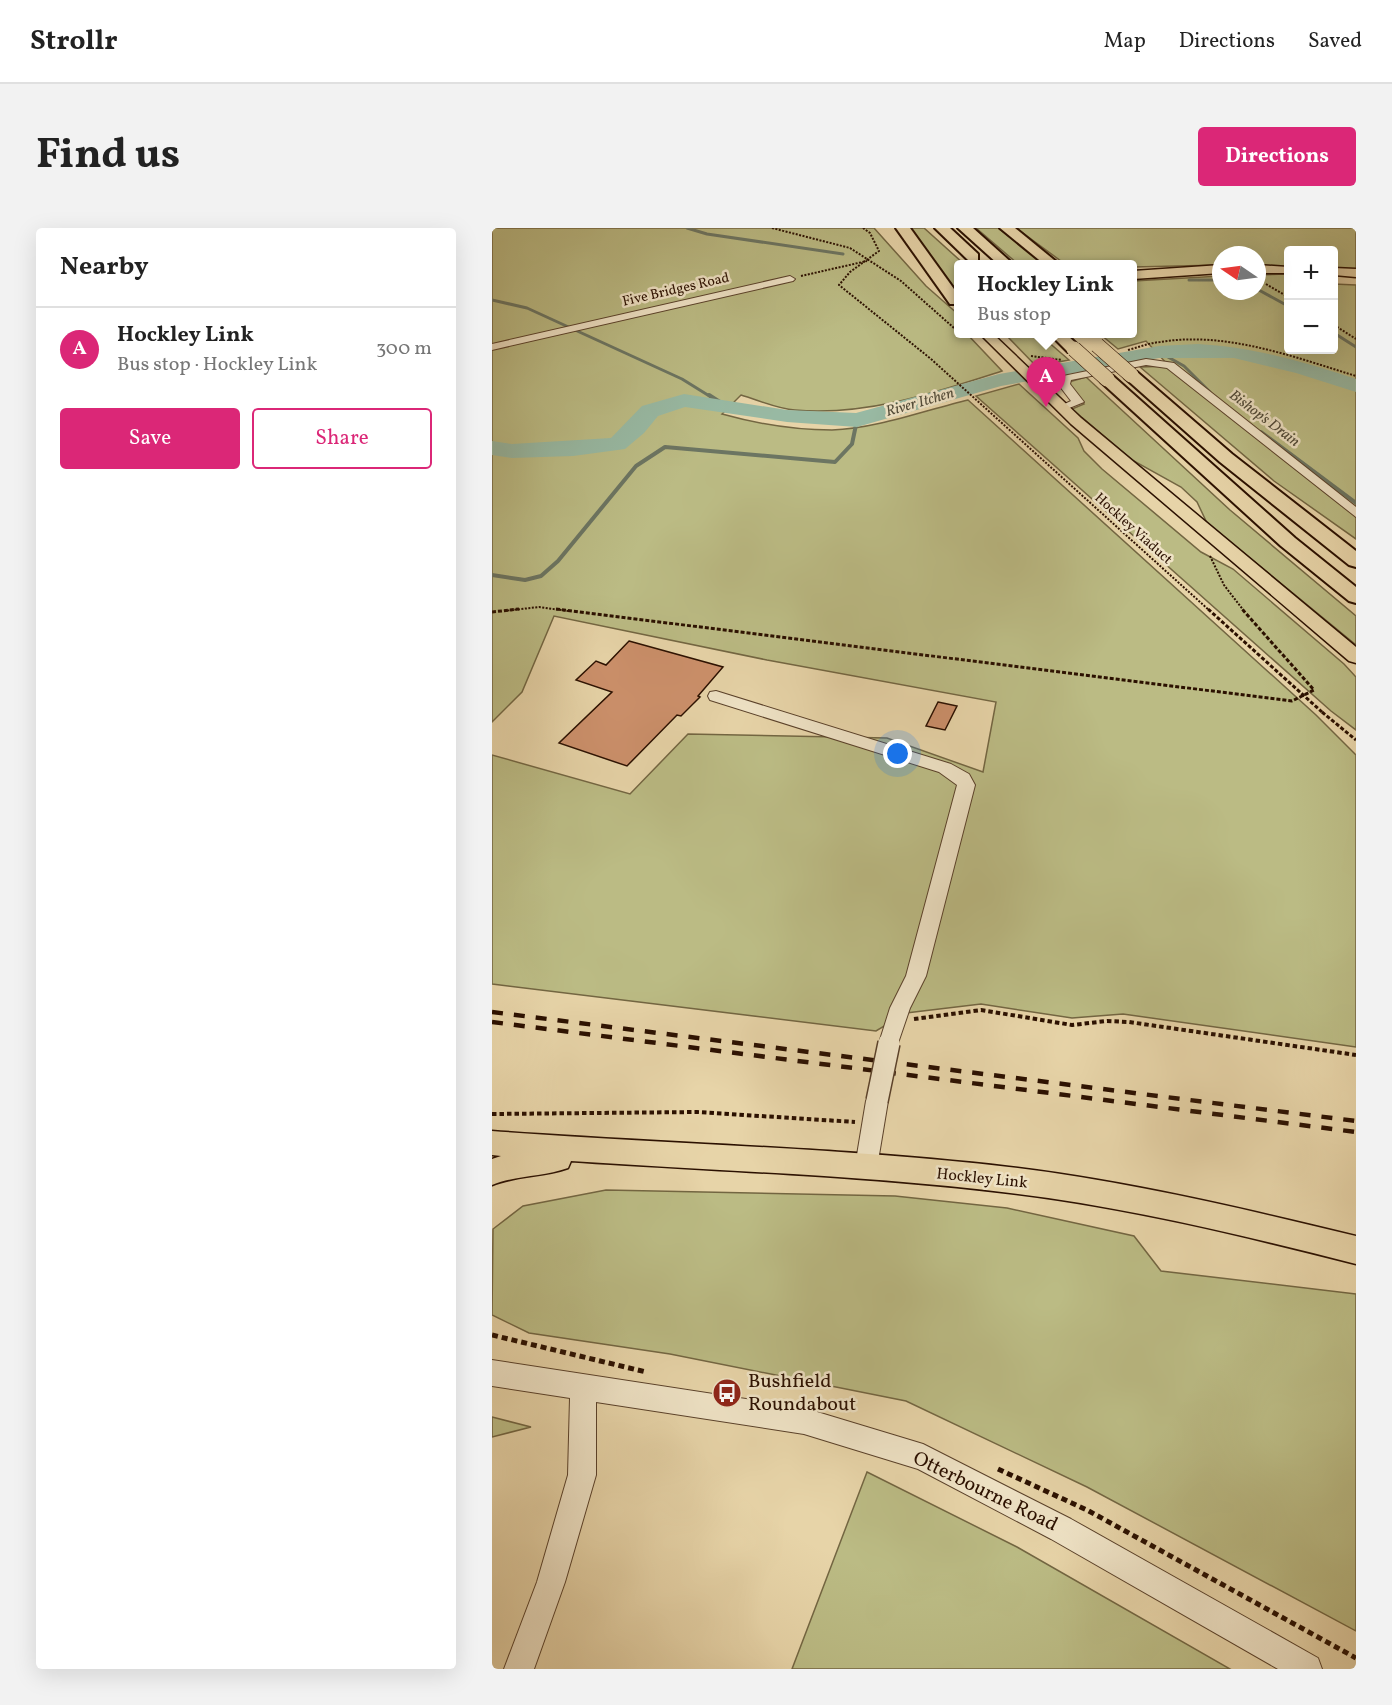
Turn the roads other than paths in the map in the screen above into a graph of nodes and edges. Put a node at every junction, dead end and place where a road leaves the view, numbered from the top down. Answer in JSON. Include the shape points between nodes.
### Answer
{"nodes":[{"id":1,"x":903,"y":228,"type":"edge"},
{"id":2,"x":942,"y":228,"type":"edge"},
{"id":3,"x":965,"y":228,"type":"edge"},
{"id":4,"x":1008,"y":228,"type":"edge"},
{"id":5,"x":978,"y":260,"type":"edge"},
{"id":6,"x":1001,"y":260,"type":"edge"},
{"id":7,"x":1047,"y":260,"type":"edge"},
{"id":8,"x":1266,"y":269,"type":"edge"},
{"id":9,"x":1212,"y":270,"type":"edge"},
{"id":10,"x":1284,"y":270,"type":"edge"},
{"id":11,"x":1338,"y":272,"type":"edge"},
{"id":12,"x":1356,"y":273,"type":"edge"},
{"id":13,"x":1137,"y":275,"type":"edge"},
{"id":14,"x":790,"y":279,"type":"road end"},
{"id":15,"x":954,"y":297,"type":"edge"},
{"id":16,"x":991,"y":338,"type":"edge"},
{"id":17,"x":1062,"y":338,"type":"edge"},
{"id":18,"x":1089,"y":338,"type":"edge"},
{"id":19,"x":492,"y":347,"type":"edge"},
{"id":20,"x":1062,"y":408,"type":"junction"},
{"id":21,"x":1356,"y":513,"type":"edge"},
{"id":22,"x":1356,"y":561,"type":"edge"},
{"id":23,"x":1356,"y":597,"type":"edge"},
{"id":24,"x":1356,"y":657,"type":"edge"},
{"id":25,"x":716,"y":696,"type":"dead end"},
{"id":26,"x":492,"y":1143,"type":"edge"},
{"id":27,"x":602,"y":1153,"type":"junction"},
{"id":28,"x":866,"y":1167,"type":"junction"},
{"id":29,"x":492,"y":1172,"type":"edge"},
{"id":30,"x":1356,"y":1250,"type":"edge"},
{"id":31,"x":492,"y":1373,"type":"edge"},
{"id":32,"x":583,"y":1388,"type":"junction"},
{"id":33,"x":519,"y":1669,"type":"edge"},
{"id":34,"x":1307,"y":1669,"type":"edge"}],
"edges":[{"from":1,"to":15,"type":"highway"},
{"from":2,"to":5,"type":"highway"},
{"from":3,"to":6,"type":"highway"},
{"from":4,"to":7,"type":"highway"},
{"from":8,"to":10,"type":"main road"},
{"from":9,"to":13,"type":"main road"},
{"from":11,"to":12,"type":"main road"},
{"from":14,"to":19,"type":"street","name":"Five Bridges Road"},
{"from":16,"to":20,"type":"main road"},
{"from":17,"to":23,"type":"highway","bridge":true,"via":[[1288,542]]},
{"from":18,"to":22,"type":"highway","bridge":true,"via":[[1226,458]]},
{"from":20,"to":21,"type":"street","via":[[1078,402],[1064,384],[1067,378],[1146,362],[1170,365]]},
{"from":20,"to":24,"type":"main road"},
{"from":25,"to":28,"type":"street","bridge":true,"via":[[945,768],[963,778],[966,785],[916,976],[892,1034],[871,1124]]},
{"from":26,"to":27,"type":"main road","name":"Hockley Link"},
{"from":27,"to":28,"type":"main road","name":"Hockley Link"},
{"from":27,"to":29,"type":"main road","name":"Hockley Link","via":[[508,1166]]},
{"from":28,"to":30,"type":"main road","name":"Hockley Link","via":[[1010,1180],[1197,1210]]},
{"from":31,"to":32,"type":"street","name":"Otterbourne Road"},
{"from":32,"to":33,"type":"street","via":[[582,1475]]},
{"from":32,"to":34,"type":"street","name":"Otterbourne Road","via":[[804,1421],[923,1457],[1061,1529]]}]}
